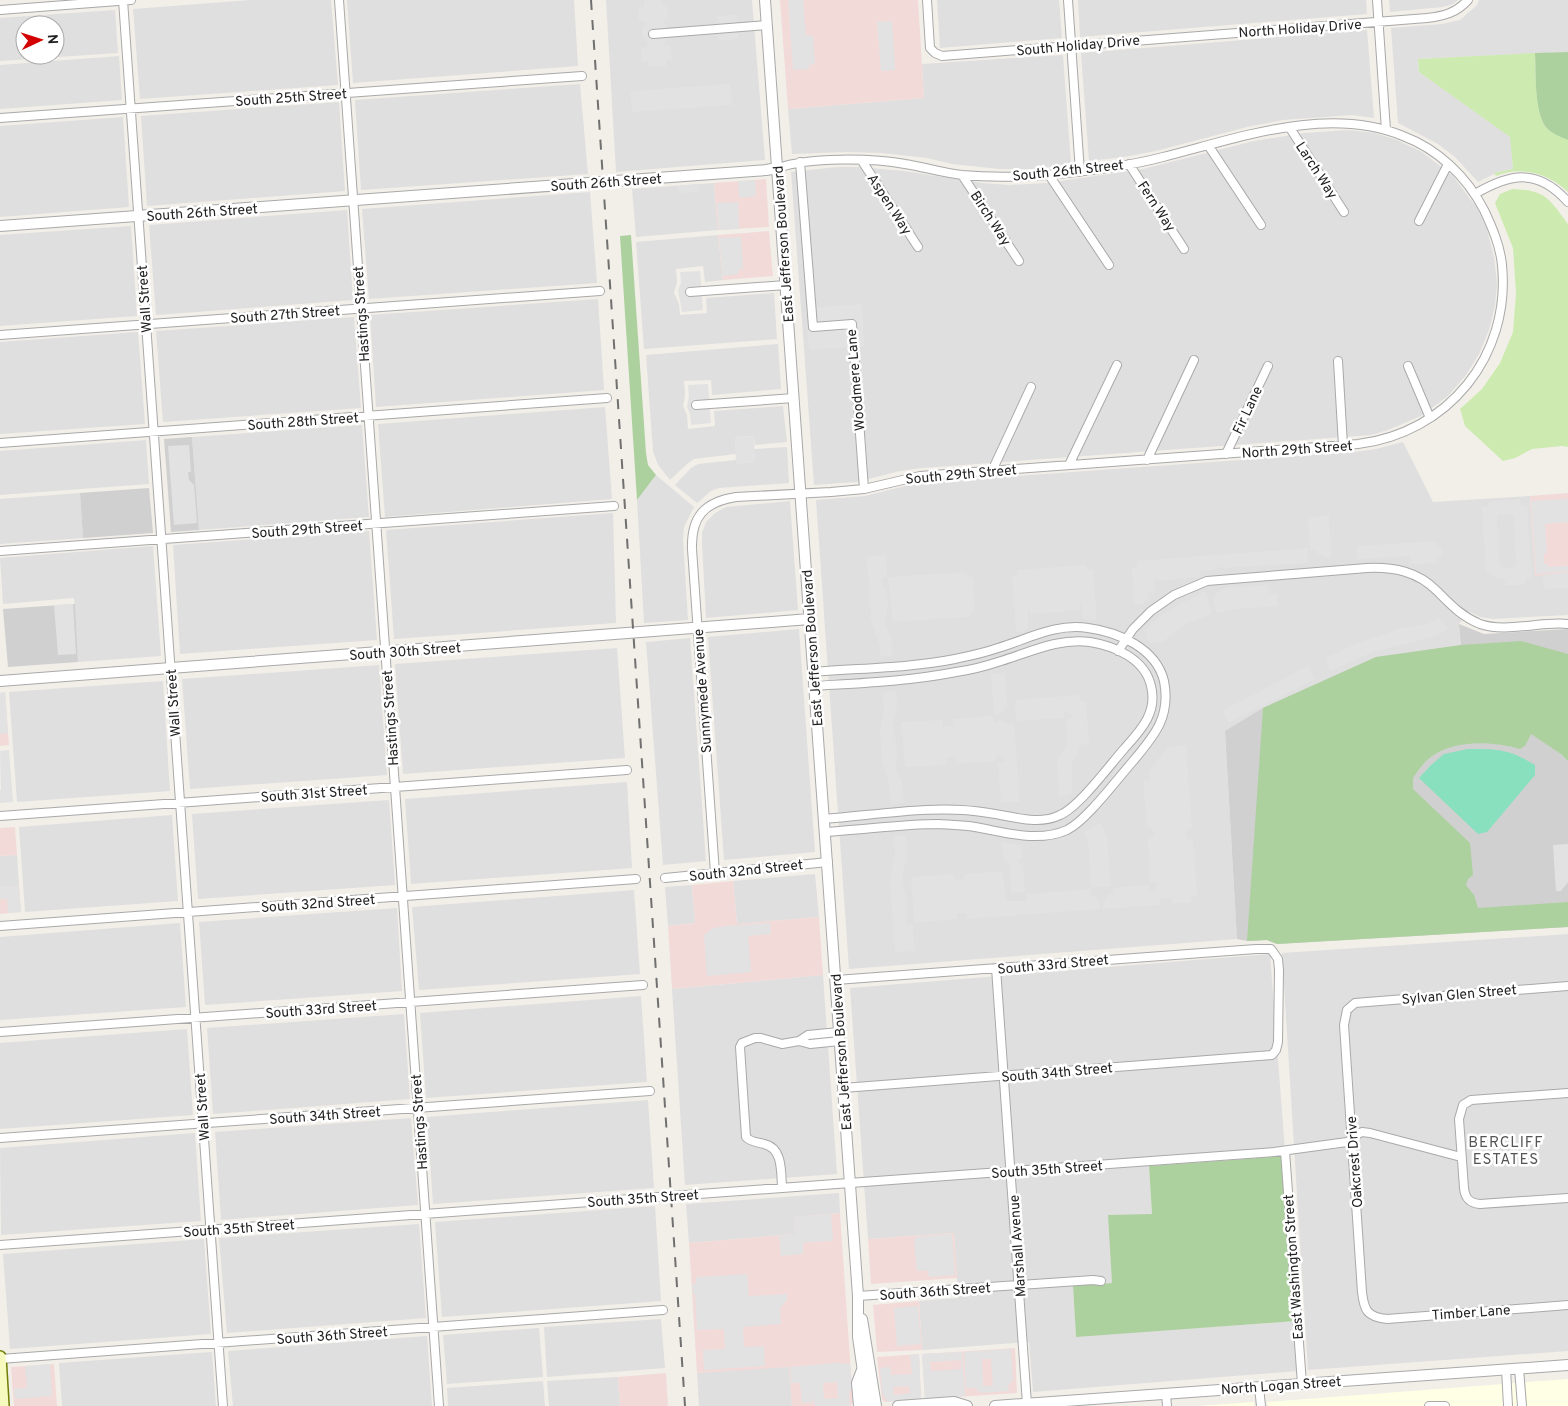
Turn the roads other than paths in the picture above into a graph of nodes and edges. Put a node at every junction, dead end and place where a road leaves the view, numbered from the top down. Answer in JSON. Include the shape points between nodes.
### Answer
{"nodes":[{"id":1,"x":123,"y":0,"type":"edge"},
{"id":2,"x":131,"y":0,"type":"edge"},
{"id":3,"x":339,"y":0,"type":"edge"},
{"id":4,"x":765,"y":0,"type":"edge"},
{"id":5,"x":927,"y":0,"type":"edge"},
{"id":6,"x":1068,"y":0,"type":"edge"},
{"id":7,"x":1377,"y":0,"type":"edge"},
{"id":8,"x":1468,"y":0,"type":"edge"},
{"id":9,"x":0,"y":10,"type":"edge"},
{"id":10,"x":1378,"y":22,"type":"junction"},
{"id":11,"x":767,"y":25,"type":"junction"},
{"id":12,"x":653,"y":34,"type":"dead end"},
{"id":13,"x":1222,"y":34,"type":"joint"},
{"id":14,"x":1072,"y":46,"type":"junction"},
{"id":15,"x":582,"y":76,"type":"dead end"},
{"id":16,"x":345,"y":93,"type":"junction"},
{"id":17,"x":130,"y":108,"type":"junction"},
{"id":18,"x":0,"y":118,"type":"edge"},
{"id":19,"x":1290,"y":128,"type":"junction"},
{"id":20,"x":1386,"y":130,"type":"junction"},
{"id":21,"x":1208,"y":145,"type":"junction"},
{"id":22,"x":862,"y":161,"type":"junction"},
{"id":23,"x":800,"y":162,"type":"junction"},
{"id":24,"x":1129,"y":164,"type":"junction"},
{"id":25,"x":1448,"y":164,"type":"junction"},
{"id":26,"x":778,"y":168,"type":"junction"},
{"id":27,"x":1080,"y":172,"type":"junction"},
{"id":28,"x":962,"y":175,"type":"junction"},
{"id":29,"x":1049,"y":175,"type":"junction"},
{"id":30,"x":1475,"y":194,"type":"junction"},
{"id":31,"x":353,"y":201,"type":"junction"},
{"id":32,"x":1568,"y":202,"type":"edge"},
{"id":33,"x":1344,"y":212,"type":"dead end"},
{"id":34,"x":138,"y":216,"type":"junction"},
{"id":35,"x":1419,"y":221,"type":"dead end"},
{"id":36,"x":1261,"y":225,"type":"dead end"},
{"id":37,"x":0,"y":226,"type":"edge"},
{"id":38,"x":918,"y":247,"type":"dead end"},
{"id":39,"x":1184,"y":249,"type":"dead end"},
{"id":40,"x":1019,"y":261,"type":"dead end"},
{"id":41,"x":1109,"y":265,"type":"dead end"},
{"id":42,"x":786,"y":285,"type":"junction"},
{"id":43,"x":600,"y":291,"type":"dead end"},
{"id":44,"x":690,"y":292,"type":"dead end"},
{"id":45,"x":361,"y":308,"type":"junction"},
{"id":46,"x":146,"y":324,"type":"junction"},
{"id":47,"x":0,"y":335,"type":"edge"},
{"id":48,"x":1194,"y":360,"type":"dead end"},
{"id":49,"x":1338,"y":361,"type":"dead end"},
{"id":50,"x":1117,"y":365,"type":"dead end"},
{"id":51,"x":1268,"y":366,"type":"dead end"},
{"id":52,"x":1408,"y":366,"type":"dead end"},
{"id":53,"x":1031,"y":387,"type":"dead end"},
{"id":54,"x":607,"y":398,"type":"dead end"},
{"id":55,"x":794,"y":398,"type":"junction"},
{"id":56,"x":696,"y":405,"type":"dead end"},
{"id":57,"x":368,"y":416,"type":"junction"},
{"id":58,"x":1430,"y":418,"type":"junction"},
{"id":59,"x":154,"y":432,"type":"junction"},
{"id":60,"x":0,"y":443,"type":"edge"},
{"id":61,"x":1343,"y":445,"type":"junction"},
{"id":62,"x":1226,"y":454,"type":"junction"},
{"id":63,"x":1147,"y":460,"type":"junction"},
{"id":64,"x":1069,"y":465,"type":"junction"},
{"id":65,"x":992,"y":471,"type":"junction"},
{"id":66,"x":864,"y":489,"type":"junction"},
{"id":67,"x":801,"y":494,"type":"junction"},
{"id":68,"x":614,"y":506,"type":"dead end"},
{"id":69,"x":702,"y":512,"type":"joint"},
{"id":70,"x":376,"y":524,"type":"junction"},
{"id":71,"x":161,"y":540,"type":"junction"},
{"id":72,"x":0,"y":551,"type":"edge"},
{"id":73,"x":810,"y":619,"type":"junction"},
{"id":74,"x":1568,"y":624,"type":"edge"},
{"id":75,"x":698,"y":629,"type":"junction"},
{"id":76,"x":1126,"y":639,"type":"junction"},
{"id":77,"x":1118,"y":651,"type":"junction"},
{"id":78,"x":385,"y":653,"type":"junction"},
{"id":79,"x":170,"y":668,"type":"junction"},
{"id":80,"x":814,"y":672,"type":"junction"},
{"id":81,"x":0,"y":681,"type":"edge"},
{"id":82,"x":815,"y":686,"type":"junction"},
{"id":83,"x":627,"y":770,"type":"dead end"},
{"id":84,"x":395,"y":787,"type":"junction"},
{"id":85,"x":180,"y":803,"type":"junction"},
{"id":86,"x":0,"y":816,"type":"edge"},
{"id":87,"x":824,"y":820,"type":"junction"},
{"id":88,"x":825,"y":832,"type":"junction"},
{"id":89,"x":828,"y":862,"type":"junction"},
{"id":90,"x":715,"y":873,"type":"junction"},
{"id":91,"x":665,"y":878,"type":"dead end"},
{"id":92,"x":636,"y":879,"type":"dead end"},
{"id":93,"x":403,"y":896,"type":"junction"},
{"id":94,"x":188,"y":912,"type":"junction"},
{"id":95,"x":0,"y":926,"type":"edge"},
{"id":96,"x":996,"y":968,"type":"junction"},
{"id":97,"x":836,"y":980,"type":"junction"},
{"id":98,"x":643,"y":985,"type":"dead end"},
{"id":99,"x":1568,"y":986,"type":"edge"},
{"id":100,"x":411,"y":1002,"type":"junction"},
{"id":101,"x":1351,"y":1006,"type":"joint"},
{"id":102,"x":196,"y":1018,"type":"junction"},
{"id":103,"x":0,"y":1032,"type":"edge"},
{"id":104,"x":840,"y":1037,"type":"junction"},
{"id":105,"x":1272,"y":1055,"type":"joint"},
{"id":106,"x":1005,"y":1076,"type":"junction"},
{"id":107,"x":843,"y":1088,"type":"junction"},
{"id":108,"x":650,"y":1091,"type":"dead end"},
{"id":109,"x":1568,"y":1093,"type":"edge"},
{"id":110,"x":418,"y":1109,"type":"junction"},
{"id":111,"x":204,"y":1124,"type":"junction"},
{"id":112,"x":0,"y":1138,"type":"edge"},
{"id":113,"x":1353,"y":1139,"type":"junction"},
{"id":114,"x":1285,"y":1150,"type":"junction"},
{"id":115,"x":1461,"y":1157,"type":"junction"},
{"id":116,"x":1011,"y":1171,"type":"junction"},
{"id":117,"x":850,"y":1183,"type":"junction"},
{"id":118,"x":782,"y":1188,"type":"junction"},
{"id":119,"x":1568,"y":1198,"type":"edge"},
{"id":120,"x":425,"y":1214,"type":"junction"},
{"id":121,"x":211,"y":1230,"type":"junction"},
{"id":122,"x":0,"y":1245,"type":"edge"},
{"id":123,"x":1101,"y":1281,"type":"dead end"},
{"id":124,"x":1019,"y":1285,"type":"junction"},
{"id":125,"x":858,"y":1296,"type":"junction"},
{"id":126,"x":1568,"y":1305,"type":"edge"},
{"id":127,"x":663,"y":1310,"type":"dead end"},
{"id":128,"x":1374,"y":1317,"type":"joint"},
{"id":129,"x":434,"y":1328,"type":"junction"},
{"id":130,"x":219,"y":1343,"type":"junction"},
{"id":131,"x":0,"y":1358,"type":"edge"},
{"id":132,"x":1568,"y":1365,"type":"edge"},
{"id":133,"x":1519,"y":1368,"type":"junction"},
{"id":134,"x":862,"y":1369,"type":"junction"},
{"id":135,"x":1506,"y":1369,"type":"junction"},
{"id":136,"x":1302,"y":1384,"type":"junction"},
{"id":137,"x":1259,"y":1387,"type":"junction"},
{"id":138,"x":1166,"y":1394,"type":"junction"},
{"id":139,"x":1068,"y":1403,"type":"edge"},
{"id":140,"x":1027,"y":1404,"type":"junction"},
{"id":141,"x":3,"y":1406,"type":"edge"},
{"id":142,"x":223,"y":1406,"type":"edge"},
{"id":143,"x":439,"y":1406,"type":"edge"},
{"id":144,"x":859,"y":1406,"type":"edge"},
{"id":145,"x":868,"y":1406,"type":"edge"},
{"id":146,"x":876,"y":1406,"type":"edge"},
{"id":147,"x":898,"y":1406,"type":"edge"},
{"id":148,"x":966,"y":1406,"type":"edge"},
{"id":149,"x":995,"y":1406,"type":"edge"},
{"id":150,"x":1167,"y":1406,"type":"edge"},
{"id":151,"x":1261,"y":1406,"type":"edge"},
{"id":152,"x":1429,"y":1406,"type":"edge"},
{"id":153,"x":1445,"y":1406,"type":"edge"},
{"id":154,"x":1508,"y":1406,"type":"edge"},
{"id":155,"x":1522,"y":1406,"type":"edge"}],
"edges":[{"from":1,"to":2,"type":"street"},
{"from":1,"to":9,"type":"street"},
{"from":1,"to":17,"type":"street","name":"Wall Street"},
{"from":3,"to":16,"type":"street","name":"Hastings Street"},
{"from":4,"to":11,"type":"street","name":"East Jefferson Boulevard"},
{"from":5,"to":14,"type":"street","name":"South Holiday Drive","via":[[930,48],[942,56]]},
{"from":6,"to":14,"type":"street"},
{"from":7,"to":10,"type":"street"},
{"from":8,"to":10,"type":"street","name":"North Holiday Drive","via":[[1451,14]]},
{"from":10,"to":13,"type":"street","name":"North Holiday Drive"},
{"from":10,"to":20,"type":"street"},
{"from":11,"to":12,"type":"street"},
{"from":11,"to":26,"type":"street","name":"East Jefferson Boulevard"},
{"from":13,"to":14,"type":"street","name":"South Holiday Drive"},
{"from":14,"to":27,"type":"street"},
{"from":15,"to":16,"type":"street","name":"South 25th Street"},
{"from":16,"to":17,"type":"street","name":"South 25th Street"},
{"from":16,"to":31,"type":"street","name":"Hastings Street"},
{"from":17,"to":18,"type":"street","name":"South 25th Street"},
{"from":17,"to":34,"type":"street","name":"Wall Street"},
{"from":19,"to":20,"type":"street","name":"South 26th Street","via":[[1343,123]]},
{"from":19,"to":21,"type":"street","name":"South 26th Street"},
{"from":19,"to":33,"type":"street","name":"Larch Way"},
{"from":20,"to":25,"type":"street","name":"South 26th Street","via":[[1423,145]]},
{"from":21,"to":24,"type":"street","name":"South 26th Street"},
{"from":21,"to":36,"type":"street"},
{"from":22,"to":23,"type":"street","name":"South 26th Street"},
{"from":22,"to":28,"type":"street","name":"South 26th Street","via":[[906,164]]},
{"from":22,"to":38,"type":"street","name":"Aspen Way"},
{"from":23,"to":26,"type":"street","name":"South 26th Street"},
{"from":23,"to":66,"type":"street","name":"Woodmere Lane","via":[[813,327],[852,324]]},
{"from":24,"to":27,"type":"street","name":"South 26th Street"},
{"from":24,"to":39,"type":"street","name":"Fern Way"},
{"from":25,"to":30,"type":"street","name":"South 26th Street"},
{"from":25,"to":35,"type":"street"},
{"from":26,"to":31,"type":"street","name":"South 26th Street"},
{"from":26,"to":42,"type":"street","name":"East Jefferson Boulevard"},
{"from":27,"to":29,"type":"street","name":"South 26th Street"},
{"from":28,"to":29,"type":"street","name":"South 26th Street"},
{"from":28,"to":40,"type":"street","name":"Birch Way"},
{"from":29,"to":41,"type":"street"},
{"from":30,"to":32,"type":"street","via":[[1502,180],[1524,178],[1544,182]]},
{"from":30,"to":58,"type":"street","name":"North 29th Street","via":[[1498,246],[1502,264],[1501,310],[1483,362],[1457,397]]},
{"from":31,"to":34,"type":"street","name":"South 26th Street"},
{"from":31,"to":45,"type":"street","name":"Hastings Street"},
{"from":34,"to":37,"type":"street","name":"South 26th Street"},
{"from":34,"to":46,"type":"street","name":"Wall Street"},
{"from":42,"to":44,"type":"street"},
{"from":42,"to":55,"type":"street","name":"East Jefferson Boulevard"},
{"from":43,"to":45,"type":"street","name":"South 27th Street"},
{"from":45,"to":46,"type":"street","name":"South 27th Street"},
{"from":45,"to":57,"type":"street","name":"Hastings Street"},
{"from":46,"to":47,"type":"street","name":"South 27th Street"},
{"from":46,"to":59,"type":"street","name":"Wall Street"},
{"from":48,"to":63,"type":"street"},
{"from":49,"to":61,"type":"street"},
{"from":50,"to":64,"type":"street"},
{"from":51,"to":62,"type":"street","name":"Fir Lane"},
{"from":52,"to":58,"type":"street"},
{"from":53,"to":65,"type":"street"},
{"from":54,"to":57,"type":"street","name":"South 28th Street"},
{"from":55,"to":56,"type":"street"},
{"from":55,"to":67,"type":"street","name":"East Jefferson Boulevard"},
{"from":57,"to":59,"type":"street","name":"South 28th Street"},
{"from":57,"to":70,"type":"street","name":"Hastings Street"},
{"from":58,"to":61,"type":"street","name":"North 29th Street","via":[[1406,432],[1368,443]]},
{"from":59,"to":60,"type":"street","name":"South 28th Street"},
{"from":59,"to":71,"type":"street","name":"Wall Street"},
{"from":61,"to":62,"type":"street","name":"North 29th Street"},
{"from":62,"to":63,"type":"street","name":"South 29th Street"},
{"from":63,"to":64,"type":"street","name":"South 29th Street"},
{"from":64,"to":65,"type":"street","name":"South 29th Street"},
{"from":65,"to":66,"type":"street","name":"South 29th Street","via":[[910,477]]},
{"from":66,"to":67,"type":"street","name":"South 29th Street"},
{"from":67,"to":69,"type":"street","name":"South 29th Street","via":[[723,499]]},
{"from":67,"to":73,"type":"street","name":"East Jefferson Boulevard"},
{"from":68,"to":70,"type":"street","name":"South 29th Street"},
{"from":69,"to":75,"type":"street","name":"Sunnymede Avenue","via":[[692,536]]},
{"from":70,"to":71,"type":"street","name":"South 29th Street"},
{"from":70,"to":78,"type":"street","name":"Hastings Street"},
{"from":71,"to":72,"type":"street","name":"South 29th Street"},
{"from":71,"to":79,"type":"street","name":"Wall Street"},
{"from":73,"to":75,"type":"street","name":"South 30th Street"},
{"from":73,"to":80,"type":"street","name":"East Jefferson Boulevard"},
{"from":74,"to":76,"type":"street","via":[[1484,625],[1458,612],[1416,576],[1385,567],[1207,581],[1174,595],[1151,611]]},
{"from":75,"to":78,"type":"street","name":"South 30th Street"},
{"from":75,"to":90,"type":"street","name":"Sunnymede Avenue"},
{"from":76,"to":77,"type":"street"},
{"from":76,"to":80,"type":"street","via":[[1101,630],[1065,628],[1040,633],[997,649],[934,663]]},
{"from":76,"to":88,"type":"street","via":[[1149,655],[1157,665],[1165,690],[1164,714],[1153,738],[1078,823],[1060,832],[1034,836],[936,824]]},
{"from":77,"to":82,"type":"street","via":[[1091,642],[1056,643],[958,672],[892,681]]},
{"from":77,"to":87,"type":"street","via":[[1145,671],[1153,692],[1152,710],[1144,726],[1068,811],[1049,820],[964,810]]},
{"from":78,"to":79,"type":"street","name":"South 30th Street"},
{"from":78,"to":84,"type":"street","name":"Hastings Street"},
{"from":79,"to":81,"type":"street","name":"South 30th Street"},
{"from":79,"to":85,"type":"street","name":"Wall Street"},
{"from":80,"to":82,"type":"street","name":"East Jefferson Boulevard"},
{"from":82,"to":87,"type":"street","name":"East Jefferson Boulevard"},
{"from":83,"to":84,"type":"street","name":"South 31st Street"},
{"from":84,"to":85,"type":"street","name":"South 31st Street"},
{"from":84,"to":93,"type":"street","name":"Hastings Street"},
{"from":85,"to":86,"type":"street","name":"South 31st Street"},
{"from":85,"to":94,"type":"street","name":"Wall Street"},
{"from":87,"to":88,"type":"street","name":"East Jefferson Boulevard"},
{"from":88,"to":89,"type":"street","name":"East Jefferson Boulevard"},
{"from":89,"to":90,"type":"street","name":"South 32nd Street"},
{"from":89,"to":97,"type":"street","name":"East Jefferson Boulevard"},
{"from":90,"to":91,"type":"street","name":"South 32nd Street"},
{"from":92,"to":93,"type":"street","name":"South 32nd Street"},
{"from":93,"to":94,"type":"street","name":"South 32nd Street"},
{"from":93,"to":100,"type":"street","name":"Hastings Street"},
{"from":94,"to":95,"type":"street","name":"South 32nd Street"},
{"from":94,"to":102,"type":"street","name":"Wall Street"},
{"from":96,"to":97,"type":"street","name":"South 33rd Street"},
{"from":96,"to":105,"type":"street","name":"South 33rd Street","via":[[1271,949],[1278,959],[1279,970],[1278,1042]]},
{"from":96,"to":106,"type":"street","name":"Marshall Avenue"},
{"from":97,"to":104,"type":"street","name":"East Jefferson Boulevard"},
{"from":98,"to":100,"type":"street","name":"South 33rd Street"},
{"from":99,"to":101,"type":"street","name":"Sylvan Glen Street","via":[[1386,1000]]},
{"from":100,"to":102,"type":"street","name":"South 33rd Street"},
{"from":100,"to":110,"type":"street","name":"Hastings Street"},
{"from":101,"to":113,"type":"street","name":"Oakcrest Drive","via":[[1344,1025]]},
{"from":102,"to":103,"type":"street","name":"South 33rd Street"},
{"from":102,"to":111,"type":"street","name":"Wall Street"},
{"from":104,"to":107,"type":"street","name":"East Jefferson Boulevard"},
{"from":104,"to":118,"type":"street","via":[[808,1035],[799,1041],[782,1044],[755,1038],[742,1043],[739,1052],[746,1137],[767,1145],[776,1153]]},
{"from":105,"to":106,"type":"street","name":"South 34th Street"},
{"from":106,"to":107,"type":"street","name":"South 34th Street"},
{"from":106,"to":116,"type":"street","name":"Marshall Avenue"},
{"from":107,"to":117,"type":"street","name":"East Jefferson Boulevard"},
{"from":108,"to":110,"type":"street","name":"South 34th Street"},
{"from":109,"to":115,"type":"street","via":[[1466,1102],[1459,1119]]},
{"from":110,"to":111,"type":"street","name":"South 34th Street"},
{"from":110,"to":120,"type":"street","name":"Hastings Street"},
{"from":111,"to":112,"type":"street","name":"South 34th Street"},
{"from":111,"to":121,"type":"street","name":"Wall Street"},
{"from":113,"to":114,"type":"street","name":"South 35th Street"},
{"from":113,"to":115,"type":"street","name":"South 35th Street","via":[[1356,1134],[1370,1132]]},
{"from":113,"to":128,"type":"street","name":"Oakcrest Drive","via":[[1363,1304]]},
{"from":114,"to":116,"type":"street","name":"South 35th Street"},
{"from":114,"to":136,"type":"street","name":"East Washington Street"},
{"from":115,"to":119,"type":"street","via":[[1465,1194],[1474,1204]]},
{"from":116,"to":117,"type":"street","name":"South 35th Street"},
{"from":116,"to":124,"type":"street","name":"Marshall Avenue"},
{"from":117,"to":118,"type":"street","name":"South 35th Street"},
{"from":117,"to":125,"type":"street","name":"East Jefferson Boulevard"},
{"from":118,"to":120,"type":"street","name":"South 35th Street"},
{"from":120,"to":121,"type":"street","name":"South 35th Street"},
{"from":120,"to":129,"type":"street","name":"Hastings Street"},
{"from":121,"to":122,"type":"street","name":"South 35th Street"},
{"from":121,"to":130,"type":"street","name":"Wall Street"},
{"from":123,"to":124,"type":"street","name":"South 36th Street"},
{"from":124,"to":125,"type":"street","name":"South 36th Street"},
{"from":124,"to":140,"type":"street","name":"Marshall Avenue"},
{"from":125,"to":134,"type":"street","name":"East Jefferson Boulevard"},
{"from":125,"to":146,"type":"street","name":"East Jefferson Boulevard"},
{"from":126,"to":128,"type":"street","name":"Timber Lane"},
{"from":127,"to":129,"type":"street","name":"South 36th Street"},
{"from":129,"to":130,"type":"street","name":"South 36th Street"},
{"from":129,"to":143,"type":"street","name":"Hastings Street"},
{"from":130,"to":131,"type":"street","name":"South 36th Street"},
{"from":130,"to":142,"type":"street","name":"Wall Street"},
{"from":131,"to":141,"type":"main road"},
{"from":132,"to":133,"type":"street","name":"North Logan Street"},
{"from":133,"to":135,"type":"street","name":"North Logan Street"},
{"from":133,"to":155,"type":"street"},
{"from":134,"to":144,"type":"street","via":[[857,1383]]},
{"from":134,"to":145,"type":"street","name":"East Jefferson Boulevard"},
{"from":135,"to":136,"type":"street","name":"North Logan Street"},
{"from":135,"to":154,"type":"street"},
{"from":136,"to":137,"type":"street","name":"North Logan Street"},
{"from":137,"to":138,"type":"street","name":"North Logan Street"},
{"from":137,"to":151,"type":"street"},
{"from":138,"to":139,"type":"street","name":"North Logan Street"},
{"from":138,"to":150,"type":"street"},
{"from":139,"to":140,"type":"street","name":"North Logan Street"},
{"from":140,"to":149,"type":"street","name":"North Logan Street"},
{"from":147,"to":148,"type":"street","via":[[954,1402]]},
{"from":152,"to":153,"type":"street"}]}
